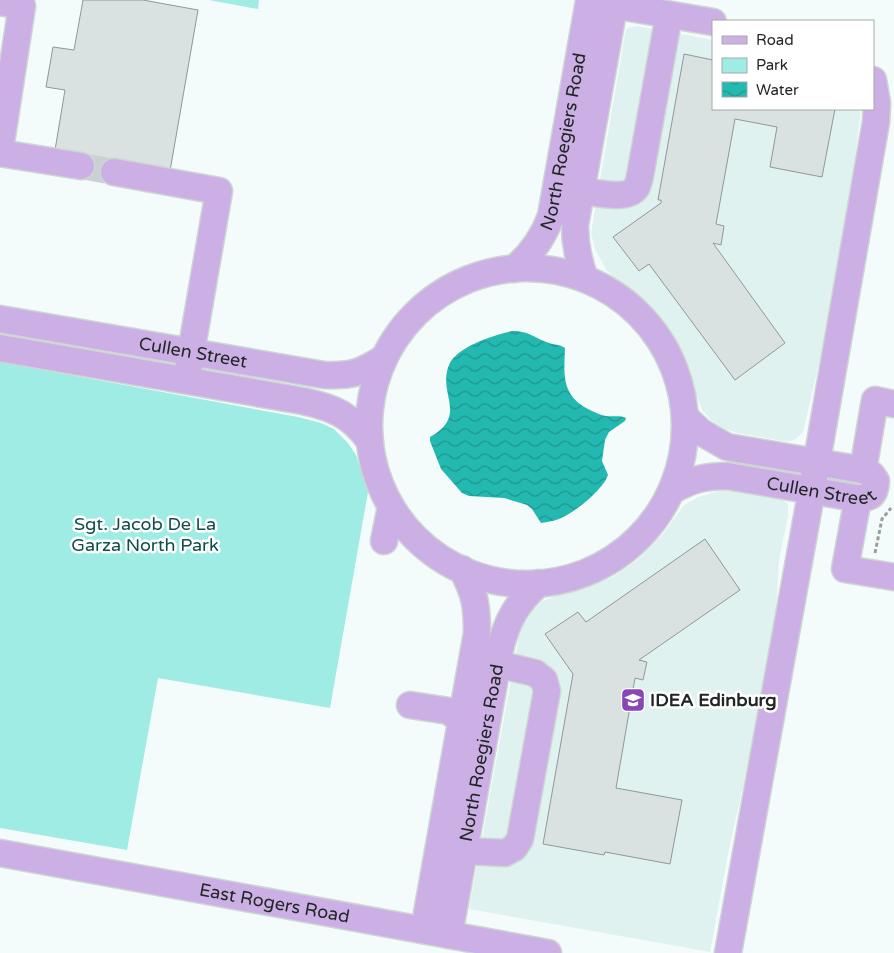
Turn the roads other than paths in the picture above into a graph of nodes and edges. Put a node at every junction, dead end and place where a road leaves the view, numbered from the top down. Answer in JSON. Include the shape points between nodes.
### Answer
{"nodes":[{"id":1,"x":589,"y":1,"type":"edge"},
{"id":2,"x":0,"y":2,"type":"edge"},
{"id":3,"x":614,"y":6,"type":"junction"},
{"id":4,"x":670,"y":15,"type":"junction"},
{"id":5,"x":712,"y":22,"type":"edge"},
{"id":6,"x":874,"y":85,"type":"edge"},
{"id":7,"x":0,"y":151,"type":"edge"},
{"id":8,"x":81,"y":166,"type":"tunnel mouth"},
{"id":9,"x":114,"y":172,"type":"tunnel mouth"},
{"id":10,"x":581,"y":191,"type":"junction"},
{"id":11,"x":514,"y":268,"type":"junction"},
{"id":12,"x":586,"y":279,"type":"junction"},
{"id":13,"x":0,"y":319,"type":"edge"},
{"id":14,"x":0,"y":348,"type":"edge"},
{"id":15,"x":191,"y":352,"type":"junction"},
{"id":16,"x":384,"y":358,"type":"junction"},
{"id":17,"x":186,"y":380,"type":"junction"},
{"id":18,"x":894,"y":404,"type":"edge"},
{"id":19,"x":685,"y":418,"type":"junction"},
{"id":20,"x":370,"y":441,"type":"junction"},
{"id":21,"x":817,"y":463,"type":"junction"},
{"id":22,"x":862,"y":470,"type":"junction"},
{"id":23,"x":812,"y":490,"type":"junction"},
{"id":24,"x":671,"y":491,"type":"junction"},
{"id":25,"x":858,"y":498,"type":"junction"},
{"id":26,"x":391,"y":507,"type":"junction"},
{"id":27,"x":384,"y":541,"type":"dead end"},
{"id":28,"x":462,"y":569,"type":"junction"},
{"id":29,"x":894,"y":577,"type":"edge"},
{"id":30,"x":539,"y":583,"type":"junction"},
{"id":31,"x":497,"y":664,"type":"junction"},
{"id":32,"x":410,"y":705,"type":"dead end"},
{"id":33,"x":461,"y":722,"type":"junction"},
{"id":34,"x":486,"y":725,"type":"junction"},
{"id":35,"x":464,"y":851,"type":"junction"},
{"id":36,"x":0,"y":853,"type":"edge"},
{"id":37,"x":433,"y":937,"type":"edge"},
{"id":38,"x":548,"y":953,"type":"edge"},
{"id":39,"x":728,"y":953,"type":"edge"}],
"edges":[{"from":1,"to":3,"type":"street"},
{"from":1,"to":11,"type":"street","name":"North Roegiers Road","via":[[551,216],[536,247]]},
{"from":2,"to":7,"type":"street","via":[[22,6]]},
{"from":3,"to":4,"type":"street"},
{"from":3,"to":10,"type":"street","name":"North Roegiers Road"},
{"from":4,"to":5,"type":"street"},
{"from":4,"to":10,"type":"street","via":[[636,188],[620,196]]},
{"from":6,"to":21,"type":"street","via":[[878,103],[876,122]]},
{"from":7,"to":8,"type":"street"},
{"from":9,"to":15,"type":"street","via":[[219,191]]},
{"from":10,"to":12,"type":"street","name":"North Roegiers Road","via":[[575,246]]},
{"from":11,"to":12,"type":"street","via":[[548,269]]},
{"from":11,"to":16,"type":"street","via":[[472,277],[438,295],[409,320]]},
{"from":12,"to":19,"type":"street","via":[[619,297],[648,323],[669,354],[682,390]]},
{"from":13,"to":15,"type":"street","name":"Cullen Street"},
{"from":14,"to":17,"type":"street","name":"Cullen Street"},
{"from":15,"to":16,"type":"street","name":"Cullen Street","via":[[324,376],[345,376],[362,371]]},
{"from":15,"to":17,"type":"street"},
{"from":16,"to":20,"type":"street","via":[[373,387],[368,424]]},
{"from":17,"to":20,"type":"street","name":"Cullen Street","via":[[326,406],[358,426]]},
{"from":18,"to":22,"type":"street","via":[[876,400]]},
{"from":19,"to":21,"type":"street","name":"Cullen Street","via":[[727,447]]},
{"from":19,"to":24,"type":"street","via":[[680,466]]},
{"from":20,"to":26,"type":"street","via":[[372,462]]},
{"from":21,"to":22,"type":"street","name":"Cullen Street"},
{"from":21,"to":23,"type":"street"},
{"from":22,"to":25,"type":"street","name":"Cullen Street","via":[[872,474],[876,489],[872,495]]},
{"from":23,"to":24,"type":"street","name":"Cullen Street","via":[[727,476],[707,476]]},
{"from":23,"to":25,"type":"street","name":"Cullen Street"},
{"from":23,"to":39,"type":"street"},
{"from":24,"to":30,"type":"street","via":[[644,533],[615,557],[581,574]]},
{"from":25,"to":29,"type":"street","via":[[845,569]]},
{"from":26,"to":27,"type":"street"},
{"from":26,"to":28,"type":"street","via":[[407,529],[435,555]]},
{"from":28,"to":30,"type":"street","via":[[506,582]]},
{"from":28,"to":33,"type":"street","name":"North Roegiers Road","via":[[473,590],[477,633]]},
{"from":30,"to":31,"type":"street","name":"North Roegiers Road","via":[[516,608],[505,627]]},
{"from":31,"to":34,"type":"street","name":"North Roegiers Road"},
{"from":31,"to":35,"type":"street","via":[[535,672],[544,680],[547,691],[520,839],[505,853]]},
{"from":32,"to":33,"type":"street","via":[[449,711]]},
{"from":33,"to":34,"type":"street"},
{"from":33,"to":37,"type":"street","name":"North Roegiers Road"},
{"from":34,"to":35,"type":"street","name":"North Roegiers Road"},
{"from":35,"to":37,"type":"street","name":"North Roegiers Road"},
{"from":36,"to":37,"type":"street","name":"East Rogers Road"},
{"from":37,"to":38,"type":"street","name":"East Rogers Road"}]}
